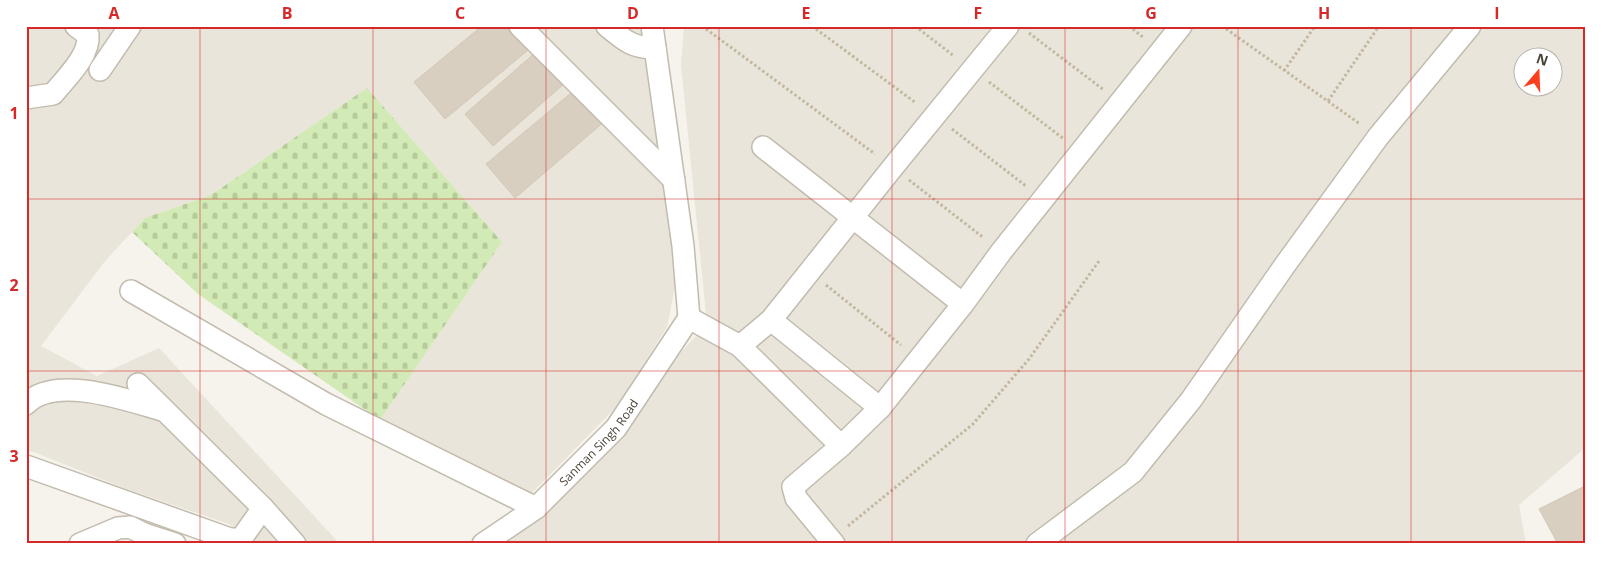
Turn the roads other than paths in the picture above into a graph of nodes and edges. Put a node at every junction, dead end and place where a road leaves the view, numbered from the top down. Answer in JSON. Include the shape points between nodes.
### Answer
{"nodes":[{"id":1,"x":76,"y":26,"type":"edge"},
{"id":2,"x":130,"y":26,"type":"edge"},
{"id":3,"x":520,"y":26,"type":"edge"},
{"id":4,"x":607,"y":26,"type":"edge"},
{"id":5,"x":652,"y":26,"type":"edge"},
{"id":6,"x":1008,"y":26,"type":"edge"},
{"id":7,"x":1181,"y":26,"type":"edge"},
{"id":8,"x":1470,"y":26,"type":"edge"},
{"id":9,"x":655,"y":48,"type":"junction"},
{"id":10,"x":100,"y":70,"type":"dead end"},
{"id":11,"x":26,"y":98,"type":"edge"},
{"id":12,"x":763,"y":148,"type":"dead end"},
{"id":13,"x":674,"y":180,"type":"junction"},
{"id":14,"x":853,"y":218,"type":"junction"},
{"id":15,"x":131,"y":291,"type":"dead end"},
{"id":16,"x":963,"y":304,"type":"junction"},
{"id":17,"x":690,"y":318,"type":"junction"},
{"id":18,"x":771,"y":320,"type":"junction"},
{"id":19,"x":740,"y":346,"type":"junction"},
{"id":20,"x":138,"y":384,"type":"dead end"},
{"id":21,"x":26,"y":404,"type":"edge"},
{"id":22,"x":880,"y":408,"type":"junction"},
{"id":23,"x":164,"y":410,"type":"junction"},
{"id":24,"x":841,"y":446,"type":"junction"},
{"id":25,"x":26,"y":466,"type":"edge"},
{"id":26,"x":263,"y":508,"type":"junction"},
{"id":27,"x":536,"y":508,"type":"junction"},
{"id":28,"x":832,"y":542,"type":"edge"},
{"id":29,"x":80,"y":544,"type":"edge"},
{"id":30,"x":175,"y":544,"type":"edge"},
{"id":31,"x":295,"y":544,"type":"edge"},
{"id":32,"x":483,"y":544,"type":"edge"},
{"id":33,"x":1037,"y":544,"type":"edge"}],
"edges":[{"from":1,"to":11,"type":"street","via":[[88,35],[85,53],[52,94]]},
{"from":2,"to":10,"type":"street"},
{"from":3,"to":13,"type":"street"},
{"from":4,"to":9,"type":"street","via":[[631,45]]},
{"from":5,"to":9,"type":"street"},
{"from":6,"to":14,"type":"street"},
{"from":7,"to":16,"type":"street"},
{"from":8,"to":33,"type":"street","via":[[1378,137],[1192,400],[1133,472]]},
{"from":9,"to":13,"type":"street"},
{"from":12,"to":14,"type":"street"},
{"from":13,"to":17,"type":"street"},
{"from":14,"to":16,"type":"street"},
{"from":14,"to":18,"type":"street"},
{"from":15,"to":27,"type":"street","via":[[326,404]]},
{"from":16,"to":22,"type":"street"},
{"from":17,"to":19,"type":"street"},
{"from":17,"to":27,"type":"street","name":"Sanman Singh Road","via":[[616,428]]},
{"from":18,"to":19,"type":"street"},
{"from":18,"to":22,"type":"street"},
{"from":19,"to":24,"type":"street"},
{"from":20,"to":23,"type":"street"},
{"from":21,"to":23,"type":"street","via":[[43,393],[73,390]]},
{"from":22,"to":24,"type":"street"},
{"from":23,"to":26,"type":"street"},
{"from":24,"to":28,"type":"street","via":[[793,487],[796,498]]},
{"from":25,"to":26,"type":"street","via":[[230,539],[241,539]]},
{"from":26,"to":31,"type":"street"},
{"from":27,"to":32,"type":"street","name":"Sanman Singh Road"},
{"from":29,"to":30,"type":"street","via":[[118,528],[130,527]]}]}
